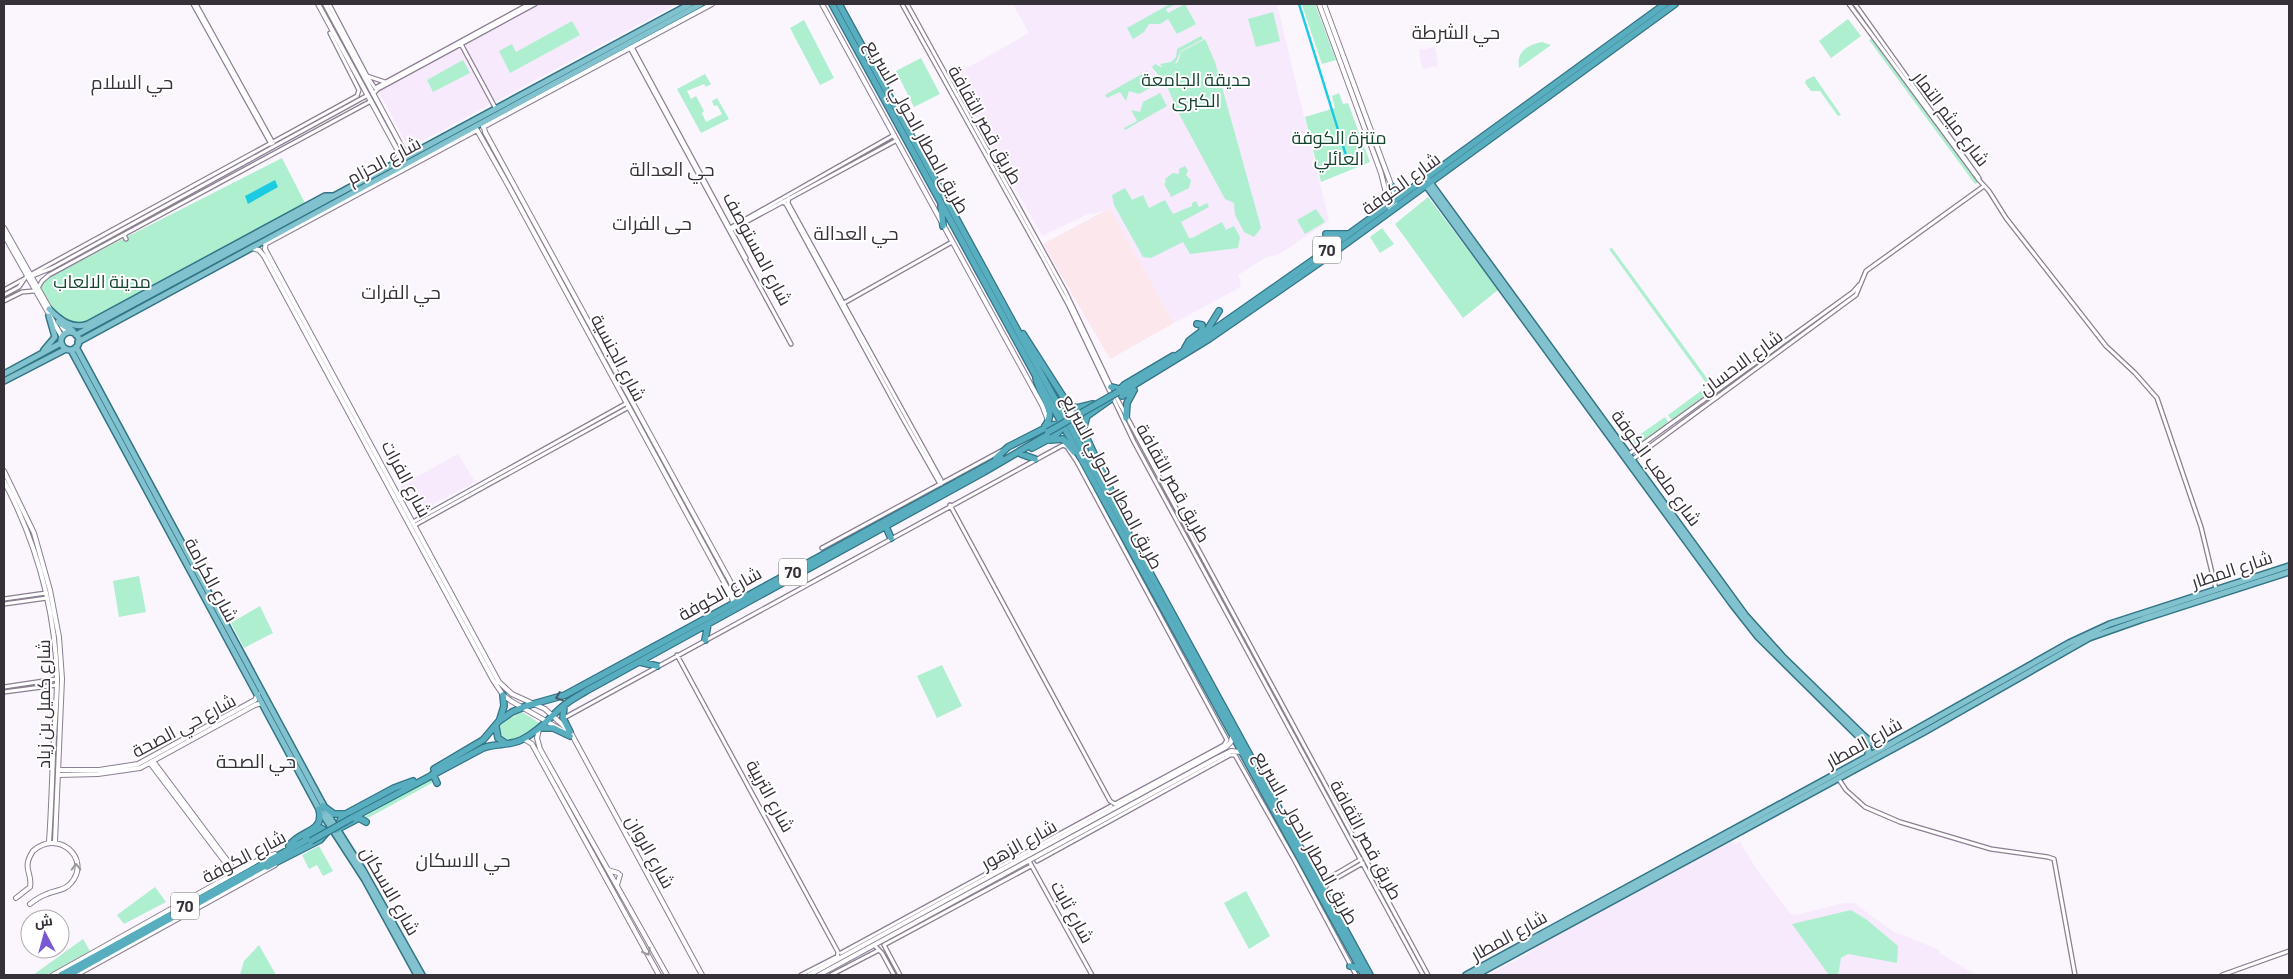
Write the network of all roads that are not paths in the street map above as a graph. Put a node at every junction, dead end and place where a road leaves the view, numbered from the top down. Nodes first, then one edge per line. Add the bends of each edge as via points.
1 (195, 4) edge
2 (318, 4) edge
3 (325, 4) edge
4 (329, 4) edge
5 (528, 4) edge
6 (535, 4) edge
7 (690, 4) edge
8 (701, 4) edge
9 (712, 4) edge
10 (822, 4) edge
11 (830, 4) edge
12 (839, 4) edge
13 (907, 4) edge
14 (1319, 4) edge
15 (1324, 4) edge
16 (1665, 4) edge
17 (1674, 4) edge
18 (1849, 4) edge
19 (1855, 4) edge
20 (903, 5) edge
21 (910, 15) junction
22 (331, 16) junction
23 (682, 17) junction
24 (326, 19) junction
25 (337, 23) junction
26 (657, 25) junction
27 (331, 27) junction
28 (648, 30) junction
29 (330, 34) dead end
30 (460, 43) junction
31 (631, 47) junction
32 (356, 59) junction
33 (591, 69) junction
34 (1345, 69) junction
35 (577, 72) junction
36 (1569, 73) junction
37 (367, 76) junction
38 (1567, 81) junction
39 (386, 82) junction
40 (1554, 84) junction
41 (537, 90) junction
42 (373, 92) junction
43 (1551, 93) junction
44 (527, 95) junction
45 (371, 101) junction
46 (345, 108) junction
47 (496, 109) junction
48 (347, 113) junction
49 (483, 125) junction
50 (902, 125) junction
51 (475, 129) junction
52 (906, 132) junction
53 (894, 135) junction
54 (286, 138) junction
55 (890, 140) junction
56 (897, 140) junction
57 (399, 141) junction
58 (272, 143) junction
59 (394, 144) junction
60 (411, 154) junction
61 (395, 163) junction
62 (694, 164) junction
63 (1389, 179) junction
64 (1979, 180) junction
65 (1384, 181) junction
66 (208, 183) junction
67 (1427, 183) junction
68 (810, 185) junction
69 (1391, 186) junction
70 (1984, 186) junction
71 (1417, 187) junction
72 (198, 188) junction
73 (211, 188) junction
74 (1405, 191) junction
75 (200, 194) junction
76 (332, 196) junction
77 (1396, 198) junction
78 (939, 199) junction
79 (786, 202) junction
80 (1386, 209) junction
81 (317, 215) junction
82 (748, 219) junction
83 (943, 226) junction
84 (4, 228) edge
85 (120, 228) junction
86 (730, 229) junction
87 (279, 230) junction
88 (271, 234) junction
89 (1326, 234) dead end
90 (1348, 234) junction
91 (5, 235) edge
92 (124, 235) junction
93 (126, 239) dead end
94 (266, 242) junction
95 (952, 242) junction
96 (251, 248) junction
97 (546, 250) junction
98 (742, 253) junction
99 (1327, 253) junction
100 (222, 254) junction
101 (266, 254) junction
102 (1318, 263) junction
103 (54, 266) junction
104 (57, 271) junction
105 (28, 276) junction
106 (193, 276) junction
107 (184, 281) junction
108 (20, 284) junction
109 (832, 285) junction
110 (1859, 285) junction
111 (4, 290) edge
112 (36, 290) junction
113 (25, 293) junction
114 (4, 295) edge
115 (137, 300) junction
116 (4, 301) edge
117 (844, 303) junction
118 (49, 308) junction
119 (1821, 308) dead end
120 (1219, 311) dead end
121 (1824, 312) junction
122 (49, 316) junction
123 (58, 322) junction
124 (1079, 322) junction
125 (99, 324) junction
126 (1197, 324) dead end
127 (1016, 328) junction
128 (76, 336) junction
129 (63, 338) junction
130 (1203, 338) junction
131 (80, 342) junction
132 (791, 344) dead end
133 (1780, 344) junction
134 (865, 345) junction
135 (69, 350) junction
136 (1783, 350) junction
137 (56, 354) junction
138 (78, 355) junction
139 (1180, 355) junction
140 (38, 356) junction
141 (4, 374) edge
142 (330, 374) junction
143 (1036, 374) junction
144 (1139, 380) junction
145 (4, 381) edge
146 (335, 383) junction
147 (1576, 385) junction
148 (620, 386) junction
149 (1111, 387) junction
150 (1118, 390) junction
151 (1134, 390) junction
152 (1111, 397) junction
153 (628, 405) junction
154 (1691, 409) junction
155 (1695, 414) junction
156 (1126, 418) junction
157 (1046, 430) junction
158 (1138, 440) junction
159 (1046, 441) junction
160 (1134, 442) junction
161 (1008, 448) junction
162 (1022, 454) junction
163 (1629, 454) junction
164 (1035, 459) junction
165 (1633, 459) junction
166 (990, 466) junction
167 (1086, 466) junction
168 (4, 471) edge
169 (5, 479) edge
170 (942, 486) junction
171 (950, 506) junction
172 (414, 523) junction
173 (886, 527) junction
174 (1128, 532) junction
175 (890, 538) junction
176 (1687, 538) junction
177 (822, 548) dead end
178 (718, 565) junction
179 (2289, 566) edge
180 (42, 567) junction
181 (1146, 571) junction
182 (2289, 572) edge
183 (1152, 582) junction
184 (2216, 590) junction
185 (733, 593) junction
186 (46, 596) junction
187 (36, 597) junction
188 (4, 599) edge
189 (745, 600) junction
190 (4, 604) edge
191 (732, 605) junction
192 (456, 607) junction
193 (461, 615) junction
194 (2147, 615) junction
195 (708, 624) junction
196 (225, 628) junction
197 (705, 640) junction
198 (55, 651) junction
199 (60, 651) junction
200 (677, 655) junction
201 (56, 662) junction
202 (61, 662) junction
203 (640, 662) junction
204 (657, 666) junction
205 (57, 680) junction
206 (56, 685) junction
207 (4, 688) edge
208 (4, 692) edge
209 (258, 694) junction
210 (503, 694) junction
211 (522, 699) junction
212 (262, 703) junction
213 (534, 703) junction
214 (1279, 703) junction
215 (565, 704) junction
216 (520, 706) junction
217 (554, 716) junction
218 (563, 718) junction
219 (548, 721) junction
220 (1936, 722) junction
221 (497, 725) junction
222 (540, 728) junction
223 (201, 731) junction
224 (1231, 731) junction
225 (1859, 733) junction
226 (570, 734) junction
227 (524, 739) junction
228 (506, 744) junction
229 (1301, 744) junction
230 (1885, 747) junction
231 (1243, 754) junction
232 (1208, 755) junction
233 (1867, 757) junction
234 (151, 762) junction
235 (299, 765) junction
236 (1198, 766) junction
237 (1187, 771) junction
238 (58, 772) junction
239 (99, 772) junction
240 (433, 774) junction
241 (1838, 778) junction
242 (414, 782) junction
243 (437, 783) dead end
244 (1151, 786) junction
245 (54, 790) junction
246 (1806, 792) junction
247 (1266, 797) junction
248 (54, 798) junction
249 (1121, 804) junction
250 (1113, 805) junction
251 (1263, 806) junction
252 (321, 807) junction
253 (570, 808) junction
254 (1109, 811) junction
255 (352, 816) junction
256 (330, 822) joint
257 (366, 822) dead end
258 (343, 826) junction
259 (1080, 827) junction
260 (334, 831) junction
261 (1083, 832) junction
262 (1069, 833) junction
263 (1072, 838) junction
264 (49, 842) junction
265 (55, 842) junction
266 (289, 846) junction
267 (356, 848) dead end
268 (350, 851) junction
269 (1031, 852) junction
270 (275, 854) junction
271 (1036, 861) dead end
272 (1362, 861) junction
273 (280, 862) junction
274 (1030, 863) junction
275 (262, 866) junction
276 (1307, 866) junction
277 (607, 870) junction
278 (361, 871) junction
279 (235, 873) junction
280 (988, 875) junction
281 (1315, 878) junction
282 (366, 879) junction
283 (1326, 882) junction
284 (988, 886) junction
285 (618, 888) junction
286 (1324, 890) junction
287 (218, 893) junction
288 (16, 898) dead end
289 (624, 899) junction
290 (214, 900) junction
291 (619, 902) junction
292 (945, 903) junction
293 (30, 904) dead end
294 (162, 914) junction
295 (171, 914) junction
296 (167, 921) junction
297 (903, 924) junction
298 (162, 928) junction
299 (398, 932) junction
300 (908, 933) junction
301 (404, 935) dead end
302 (882, 941) junction
303 (874, 945) junction
304 (884, 945) junction
305 (880, 950) junction
306 (2289, 951) edge
307 (400, 953) dead end
308 (848, 954) junction
309 (839, 955) junction
310 (407, 956) junction
311 (1500, 960) junction
312 (1350, 966) junction
313 (1360, 969) junction
314 (64, 973) edge
315 (53, 975) edge
316 (76, 975) edge
317 (417, 975) edge
318 (422, 975) edge
319 (659, 975) edge
320 (667, 975) edge
321 (702, 975) edge
322 (801, 975) edge
323 (809, 975) edge
324 (819, 975) edge
325 (831, 975) edge
326 (894, 975) edge
327 (900, 975) edge
328 (1092, 975) edge
329 (1356, 975) edge
330 (1364, 975) edge
331 (1370, 975) edge
332 (1423, 975) edge
333 (1428, 975) edge
334 (1466, 975) edge
335 (1476, 975) edge
336 (2075, 975) edge
337 (2222, 975) edge

1 - 58 street
2 - 24 main road
3 - 22 main road
4 - 25 street
5 - 30 street
6 - 30 street
7 - 26 main road, شارع الحزام
8 - 23 main road, شارع الحزام
9 - 23 main road
10 - 53 main road
11 - 50 highway, طريق المطار الحولي السريع
12 - 50 highway, طريق المطار الحولي السريع
13 - 20 street via 906,7
13 - 21 street, طريق قصر الثقافة
14 - 34 main road
15 - 34 main road
16 - 36 highway, شارع الكوفة / 70
17 - 38 highway, شارع الكوفة / 70
18 - 64 street, شارع ميثم التمار
19 - 64 street, شارع ميثم التمار
20 - 21 street, طريق قصر الثقافة
21 - 124 street, طريق قصر الثقافة
22 - 24 main road
22 - 25 main road
23 - 26 main road, شارع الحزام
23 - 31 main road
24 - 27 main road
25 - 27 main road
25 - 32 main road
26 - 28 main road, شارع الحزام
27 - 42 main road
28 - 35 main road, شارع الحزام
28 - 41 main road, شارع الحزام via 617,40
29 - 54 street via 360,90 359,94
30 - 39 street
30 - 42 street
30 - 47 street
31 - 33 main road
31 - 62 street, شارع المستوصف
32 - 37 street
32 - 42 main road
33 - 35 main road
33 - 49 main road
34 - 63 main road
34 - 65 main road
35 - 41 main road, شارع الحزام
36 - 38 highway via 1563,80
36 - 40 highway, شارع الكوفة / 70
37 - 39 street
37 - 42 street
38 - 43 highway, شارع الكوفة / 70
39 - 42 street
40 - 43 highway via 1558,85
40 - 71 highway, شارع الكوفة / 70
41 - 44 main road, شارع الحزام
42 - 45 main road
42 - 46 street
42 - 57 main road
43 - 67 highway, شارع الكوفة / 70
44 - 47 main road, شارع الحزام
44 - 49 main road, شارع الحزام
45 - 48 street
45 - 59 main road
46 - 48 street
46 - 54 street
47 - 60 main road, شارع الحزام
48 - 73 street
49 - 51 main road, شارع الحزام
49 - 97 main road, شارع الجنسية
50 - 52 highway, طريق المطار الحولي السريع
51 - 81 main road, شارع الحزام
51 - 97 main road, شارع الجنسية
52 - 78 highway, طريق المطار الحولي السريع
52 - 127 highway, طريق المطار الحولي السريع
53 - 55 street
53 - 56 main road
54 - 58 street
54 - 66 street
55 - 56 street
55 - 68 street
56 - 83 main road
57 - 59 main road
57 - 60 main road via 404,151
58 - 85 street
59 - 61 main road via 398,155
60 - 61 main road, شارع الحزام
61 - 76 main road, شارع الحزام
62 - 86 street, شارع المستوصف
62 - 98 street, شارع المستوصف
63 - 65 main road
63 - 69 main road
64 - 70 street
65 - 80 main road
66 - 72 street
66 - 73 street
67 - 71 highway, شارع الكوفة / 70
67 - 147 main road, شارع ملعب الكوفة
68 - 79 street
68 - 82 street
69 - 74 highway
69 - 77 main road
70 - 110 street, شارع الاحسان via 1866,271
70 - 184 street via 2106,346 2157,398 2201,527
71 - 74 highway, شارع الكوفة / 70
71 - 80 highway, شارع الكوفة / 70
72 - 75 street
72 - 85 street
73 - 75 street
74 - 77 highway, شارع الكوفة / 70
75 - 92 street
76 - 87 main road, شارع الحزام
76 - 100 main road via 325,196
77 - 80 highway, شارع الكوفة / 70
78 - 83 highway
78 - 143 highway, طريق المطار الحولي السريع
79 - 82 street
79 - 109 street
80 - 90 highway, شارع الكوفة / 70
80 - 99 highway, شارع الكوفة / 70 via 1385,217 1336,255
81 - 87 main road, شارع الحزام
81 - 94 main road
82 - 86 street
83 - 95 main road
84 - 91 main road
85 - 103 street
85 - 105 street
86 - 98 street, شارع المستوصف
87 - 88 main road, شارع الحزام
88 - 94 main road, شارع الحزام
88 - 100 main road, شارع الحزام
89 - 90 highway
90 - 99 highway, شارع الكوفة / 70
91 - 105 main road
92 - 93 street
92 - 104 street
94 - 96 main road, شارع الحزام
94 - 101 main road
95 - 117 street
95 - 157 main road via 1042,405 1046,414
96 - 101 main road
96 - 106 main road, شارع الحزام via 222,266
97 - 148 main road, شارع الجنسية
98 - 132 street, شارع المستوصف
99 - 102 highway, شارع الكوفة / 70
100 - 106 main road, شارع الحزام
100 - 115 main road
101 - 142 main road, شارع الفرات
101 - 142 main road, شارع الفرات via 271,274 313,351
102 - 130 highway, شارع الكوفة / 70
102 - 139 highway, شارع الكوفة / 70
103 - 104 street
103 - 105 street
104 - 112 street via 42,281
105 - 108 street
105 - 112 main road
106 - 107 main road, شارع الحزام
107 - 115 main road, شارع الحزام
107 - 131 main road, شارع الحزام via 150,305
108 - 111 street
108 - 113 street
108 - 114 street
109 - 117 street
109 - 134 street
110 - 121 street, شارع الاحسان
110 - 136 street, شارع الاحسان via 1856,295
112 - 113 street
112 - 118 main road
112 - 122 main road
113 - 116 street
115 - 118 main road via 78,327 57,317
115 - 125 main road, شارع الحزام
117 - 134 street
118 - 123 main road
119 - 121 street
120 - 130 highway
121 - 133 street, شارع الاحسان
122 - 129 main road
122 - 140 main road via 55,337
123 - 125 main road via 75,332
123 - 129 main road
124 - 149 street, طريق قصر الثقافة
124 - 160 street, طريق قصر الثقافة
125 - 128 main road, شارع الحزام
126 - 139 highway via 1202,325 1202,331 1189,341
127 - 152 highway, bridge via 1026,338 1068,406 1084,407
127 - 174 highway, طريق المطار الحولي السريع
128 - 129 main road
128 - 131 main road, شارع الكرامة
129 - 135 main road, شارع الكرامة
129 - 140 main road
130 - 139 highway, شارع الكوفة / 70
131 - 135 main road, شارع الحزام
131 - 138 main road, شارع الكرامة
131 - 138 main road
133 - 136 street
133 - 154 street, شارع الاحسان
134 - 170 street
135 - 137 main road
135 - 138 main road, شارع الكرامة
136 - 155 street, شارع الاحسان
137 - 138 main road
137 - 145 main road
138 - 196 main road, شارع الكرامة
139 - 144 highway, شارع الكوفة / 70
139 - 150 highway
139 - 151 highway via 1178,362
140 - 141 main road
142 - 146 main road, شارع الفرات
143 - 157 highway via 1038,387 1051,412
143 - 167 highway, طريق المطار الحولي السريع
144 - 150 highway, 70
144 - 152 highway, 70, bridge
146 - 172 main road, شارع الفرات
146 - 192 main road, شارع الفرات via 342,406
147 - 163 main road, شارع ملعب الكوفة
147 - 176 main road, شارع ملعب الكوفة
148 - 153 main road, شارع الجنسية
148 - 178 main road, شارع الجنسية
149 - 150 highway
149 - 156 street, طريق قصر الثقافة
150 - 151 highway via 1122,396
150 - 152 highway, 70, bridge
151 - 156 highway via 1127,403
152 - 157 highway, 70, bridge
152 - 157 highway, 70, bridge
152 - 174 highway via 1087,416 1083,428 1123,514
153 - 172 street
153 - 178 main road, شارع الجنسية
154 - 155 street
154 - 163 street, شارع الاحسان
155 - 165 street, شارع الاحسان
156 - 158 street, طريق قصر الثقافة
157 - 159 highway via 1058,423 1060,427 1059,432
157 - 161 highway
157 - 166 highway, شارع الكوفة / 70
158 - 160 street
158 - 214 street, طريق قصر الثقافة
159 - 162 highway
159 - 167 highway via 1066,441
160 - 214 street, طريق قصر الثقافة
161 - 166 highway
161 - 170 street
162 - 164 highway
162 - 166 highway
163 - 165 main road, شارع ملعب الكوفة
164 - 171 street
164 - 232 street via 1062,444 1077,462 1226,736 1226,743
165 - 176 main road, شارع ملعب الكوفة
166 - 170 highway, شارع الكوفة / 70
166 - 173 highway, شارع الكوفة / 70
167 - 181 highway, طريق المطار الحولي السريع
168 - 169 main road, شارع كميل بن زياد
169 - 180 main road, شارع كميل بن زياد via 34,533
170 - 177 street
170 - 189 highway, شارع الكوفة / 70
171 - 175 street
171 - 250 street
172 - 192 main road, شارع الفرات
173 - 175 highway
173 - 189 highway, شارع الكوفة / 70
174 - 181 highway, طريق المطار الحولي السريع
175 - 197 street
176 - 225 main road, شارع ملعب الكوفة via 1746,616
178 - 185 main road, شارع الجنسية
179 - 184 main road, شارع المطار
180 - 186 main road, شارع كميل بن زياد
180 - 199 main road, شارع كميل بن زياد via 54,608
181 - 183 highway, طريق المطار الحولي السريع
182 - 194 main road, شارع المطار
183 - 224 highway, طريق المطار الحولي السريع
183 - 276 highway, طريق المطار الحولي السريع
184 - 194 main road, شارع المطار
185 - 189 main road, شارع الجنسية
185 - 191 main road, شارع الجنسية
186 - 187 street
186 - 198 main road, شارع كميل بن زياد
187 - 188 street
187 - 190 street
189 - 191 highway, شارع الكوفة / 70
189 - 195 highway, شارع الكوفة / 70
191 -> 213 highway, شارع الكوفة / 70 via 565,695
192 - 193 main road, شارع الفرات
193 - 210 main road, شارع الفرات
193 - 211 main road, شارع الفرات via 499,682
194 - 220 main road, شارع المطار via 2099,629
195 - 197 highway
195 - 203 highway, شارع الكوفة / 70
196 - 209 main road, شارع الكرامة
196 - 235 main road, شارع الكرامة
197 - 200 street
198 - 199 main road
198 - 201 main road, شارع كميل بن زياد
199 - 202 main road, شارع كميل بن زياد
200 - 204 street
200 - 309 street, شارع التربية
201 - 202 main road
201 - 205 main road, شارع كميل بن زياد
202 - 238 main road, شارع كميل بن زياد
203 - 204 highway
203 - 215 highway, شارع الكوفة / 70
204 - 218 street
205 - 206 main road, شارع كميل بن زياد
205 - 207 street
206 - 208 street
206 - 245 main road, شارع كميل بن زياد
209 - 212 main road, شارع الكرامة
209 - 223 main road, شارع حي الصحة via 255,700
210 - 216 main road, شارع الفرات
210 - 221 highway via 504,712
211 - 213 main road, شارع الفرات
211 - 216 main road
212 - 223 main road, شارع حي الصحة
212 - 235 main road, شارع الكرامة
213 - 216 highway, 70
213 - 217 main road, شارع الفرات
214 - 229 street, طريق قصر الثقافة
214 - 229 street, طريق قصر الثقافة
215 - 217 highway, شارع الكوفة / 70
215 - 218 highway
216 - 219 main road, شارع الفرات
216 - 221 highway, 70
217 - 219 highway, شارع الكوفة / 70
217 - 226 main road, شارع الروان
218 - 226 highway
219 - 222 highway, 70
219 - 226 main road, شارع الروان
220 - 230 main road, شارع المطار
220 - 241 main road, شارع المطار
221 - 228 highway via 498,738
221 - 242 highway, 70 via 480,743
222 - 226 highway via 553,728
222 - 227 highway, 70
222 - 253 main road via 538,745
223 - 234 main road, شارع حي الصحة
223 - 239 main road, شارع حي الصحة via 138,764
224 - 231 highway, طريق المطار الحولي السريع
224 - 232 main road, شارع الزهور via 1229,744
225 - 230 main road, شارع ملعب الكوفة via 1873,744
225 - 233 main road, شارع ملعب الكوفة via 1867,746
226 - 321 main road, شارع الروان
227 - 228 highway, 70
227 - 253 main road via 532,744
228 - 240 highway, 70 via 484,748
229 - 272 street, طريق قصر الثقافة
229 - 333 street, طريق قصر الثقافة
230 - 233 main road, شارع المطار
231 - 236 main road, شارع الزهور via 1231,751
231 - 247 highway, طريق المطار الحولي السريع
232 - 236 main road, شارع الزهور
232 - 244 street
233 - 246 main road, شارع المطار
234 - 239 main road, شارع حي الصحة via 125,771
234 - 279 main road
235 - 252 main road, شارع الكرامة
236 - 237 main road, شارع الزهور
237 - 244 main road, شارع الزهور
237 - 261 main road, شارع الزهور
238 - 239 main road, شارع حي الصحة
238 - 245 main road, شارع كميل بن زياد
240 - 242 highway, 70
240 - 243 highway
241 - 246 main road, شارع المطار
241 - 336 street via 1842,786 1870,810 1900,822 1991,849 2054,859
242 - 255 highway, 70
244 - 249 main road, شارع الزهور
244 - 250 street
245 - 248 main road, شارع كميل بن زياد
246 - 311 main road, شارع المطار
247 - 251 highway
247 - 276 highway, طريق المطار الحولي السريع
248 - 264 main road, شارع كميل بن زياد
248 - 265 main road, شارع كميل بن زياد
249 - 250 street
249 - 254 main road, شارع الزهور
250 - 254 street
250 - 269 street
251 - 271 street via 1238,758 1232,755
251 - 312 street
252 - 255 highway via 334,814
252 - 256 main road, شارع الكرامة
252 - 266 highway via 318,825 294,839
253 - 277 main road
253 - 291 main road
254 - 259 main road, شارع الزهور
255 - 257 highway
255 - 258 highway
255 - 258 highway via 340,819
255 - 275 highway, شارع الكوفة / 70, bridge
256 - 260 main road, شارع الاسكان
258 - 260 highway
259 - 261 main road
259 - 262 main road, شارع الزهور
260 - 268 main road, شارع الاسكان
260 - 278 main road, شارع الاسكان via 335,841
261 - 263 main road, شارع الزهور
262 - 263 main road
262 - 269 main road, شارع الزهور
263 - 274 main road, شارع الزهور
264 - 265 main road
264 - 288 main road via 29,856 27,868 31,884
293 -> 265 main road via 44,895 66,888 75,878 77,865 72,852
266 - 270 highway
266 - 273 highway via 319,829 326,830 326,836
267 - 268 main road
268 - 278 main road, شارع الاسكان
269 - 280 main road, شارع الزهور
270 - 275 highway
270 - 279 main road
272 - 283 street
272 - 332 street, طريق قصر الثقافة
273 - 275 highway
273 - 290 main road
274 - 284 main road, شارع الزهور
274 - 328 street, شارع ثابت
275 - 287 highway, شارع الكوفة / 70
275 - 295 highway, شارع الكوفة / 70
276 - 281 highway, طريق المطار الحولي السريع
277 - 285 main road
277 - 285 main road via 619,874
278 - 282 main road, شارع الاسكان
279 - 294 main road
280 - 292 main road, شارع الزهور
280 - 297 street
281 - 283 street
281 - 286 highway, طريق المطار الحولي السريع
281 - 313 highway, طريق المطار الحولي السريع
282 - 299 main road, شارع الاسكان
282 - 310 main road, شارع الاسكان via 373,900
283 - 286 street
284 - 292 main road, شارع الزهور
284 - 300 street
285 - 289 main road
286 - 331 highway, طريق المطار الحولي السريع
287 - 290 highway
287 - 296 highway, شارع الكوفة / 70
289 - 291 main road
289 - 320 main road
290 - 298 main road
291 -> 319 main road
292 - 297 main road, شارع الزهور
294 - 295 highway
294 - 314 main road
295 - 314 highway, شارع الكوفة / 70
296 - 298 highway
296 - 314 highway, شارع الكوفة / 70
297 - 300 main road
297 - 302 main road, شارع الزهور
297 - 308 main road, شارع الزهور
297 - 309 street
298 - 316 main road
299 - 301 main road
299 - 318 main road, شارع الاسكان
300 - 304 street
302 - 303 main road, شارع الزهور
302 - 304 street
303 - 305 street
303 - 324 main road, شارع الزهور
304 - 327 street
305 - 325 street
305 - 326 street
306 - 337 street
307 - 310 main road
308 - 309 main road, شارع الزهور
308 - 309 street
309 - 322 street
309 - 323 main road, شارع الزهور
310 - 317 main road, شارع الاسكان
311 - 334 main road, شارع المطار
311 - 335 main road, شارع المطار
312 - 313 highway
312 - 329 street
313 - 330 highway, طريق المطار الحولي السريع
314 - 315 main road

